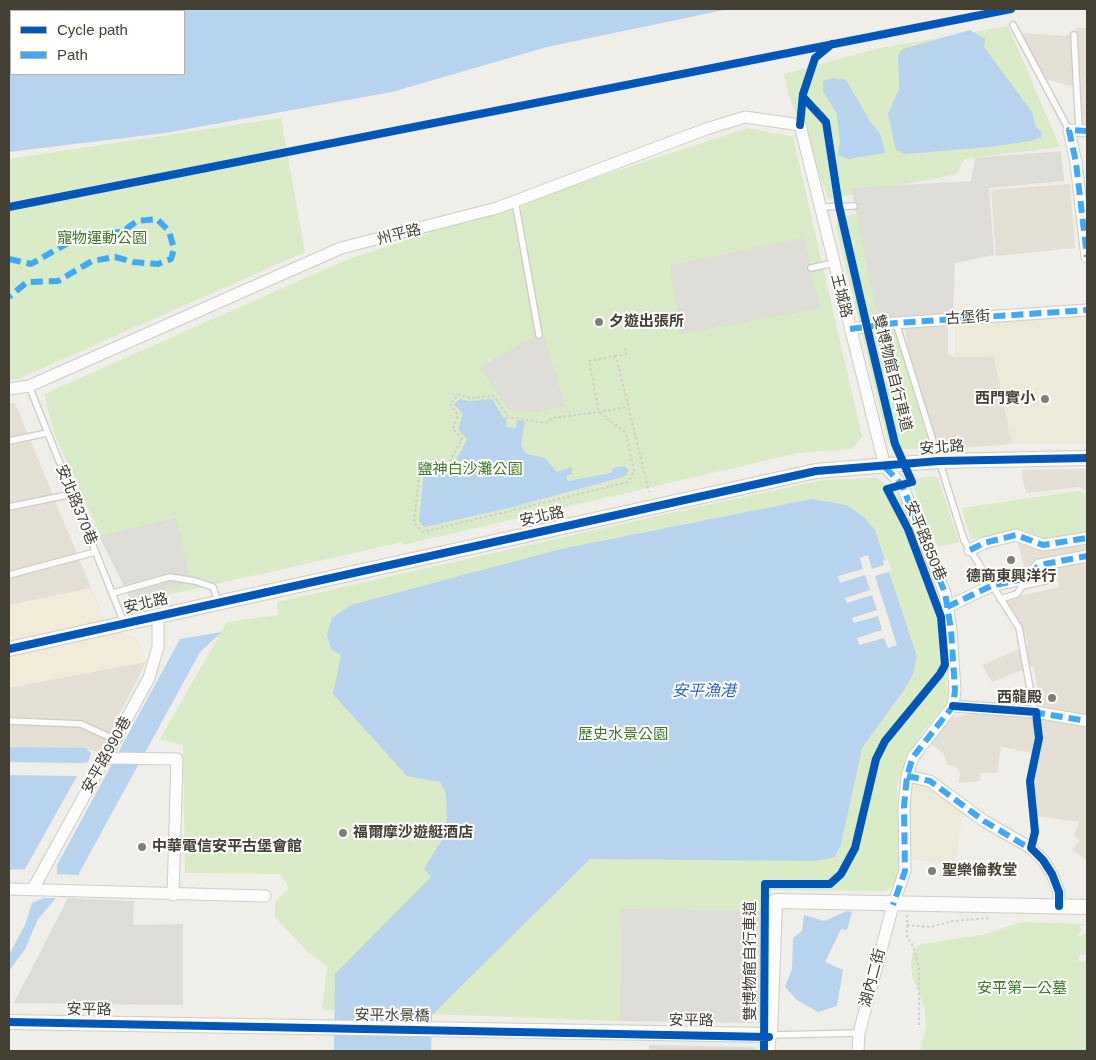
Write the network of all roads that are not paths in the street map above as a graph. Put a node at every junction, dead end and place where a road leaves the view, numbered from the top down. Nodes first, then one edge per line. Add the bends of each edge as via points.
1 (1013, 25) dead end
2 (1074, 35) dead end
3 (800, 125) joint
4 (1079, 130) edge
5 (515, 202) junction
6 (854, 206) dead end
7 (820, 207) junction
8 (1087, 257) edge
9 (834, 263) junction
10 (810, 268) dead end
11 (1087, 310) edge
12 (896, 323) junction
13 (850, 330) junction
14 (539, 335) dead end
15 (29, 386) junction
16 (9, 390) edge
17 (47, 433) junction
18 (9, 441) edge
19 (1087, 458) edge
20 (939, 461) junction
21 (885, 467) junction
22 (72, 494) junction
23 (9, 507) edge
24 (1087, 538) edge
25 (970, 550) junction
26 (95, 552) junction
27 (1087, 556) edge
28 (9, 575) edge
29 (1046, 581) dead end
30 (991, 586) junction
31 (113, 593) junction
32 (1000, 599) junction
33 (218, 602) junction
34 (947, 607) junction
35 (155, 616) junction
36 (124, 623) junction
37 (9, 650) edge
38 (953, 706) junction
39 (1036, 712) junction
40 (1087, 721) edge
41 (9, 722) edge
42 (116, 740) junction
43 (107, 758) junction
44 (907, 776) junction
45 (1031, 848) junction
46 (9, 889) edge
47 (33, 889) junction
48 (173, 895) junction
49 (265, 896) dead end
50 (893, 905) junction
51 (1059, 906) junction
52 (1087, 907) edge
53 (9, 1022) edge
54 (170, 1025) joint
55 (858, 1033) junction
56 (613, 1034) joint
57 (770, 1036) junction
58 (769, 1051) edge
59 (858, 1051) edge

1 - 4 lane
2 - 4 lane
3 - 5 street, 州平路 via 745,116
3 - 7 street, 王城路
4 - 8 street via 1076,163
5 - 14 lane
5 - 15 street, 州平路 via 341,248
6 - 7 lane
7 - 9 street, 王城路
9 - 10 lane
9 - 13 street, 王城路
11 - 12 street, 古堡街
12 - 13 street, 古堡街
12 - 20 lane
13 - 21 street, 王城路
15 - 16 street, 州平路
15 - 17 lane, 安北路370巷
17 - 18 lane
17 - 22 lane, 安北路370巷
19 - 20 street, 安北路
20 - 21 street, 安北路
20 - 25 lane
21 - 33 street, 安北路 via 816,471
21 - 34 street, 安平路850巷 via 902,485 945,593
22 - 23 lane
22 - 26 lane, 安北路370巷
24 - 25 street via 1043,545 1016,535
25 - 30 lane
26 - 28 lane
26 - 31 lane, 安北路370巷
27 - 30 street via 1038,565 1027,578
29 - 32 lane via 1022,586 1016,594
30 - 32 lane
30 - 34 street
31 - 33 lane via 170,577 195,580 213,587
31 - 36 lane, 安北路370巷
32 - 39 lane via 1019,628
33 - 35 street, 安北路
34 - 38 street, 安平路850巷 via 955,681
35 - 36 street, 安北路
35 - 42 street, 安平路990巷 via 159,637 156,660
36 - 37 street, 安北路
38 - 39 street
38 - 44 street via 913,757
39 - 40 street
39 - 45 lane via 1039,738 1030,781 1035,832
41 - 42 lane via 81,724
42 - 43 street, 安平路990巷
43 - 47 street, 安平路990巷
43 - 48 street via 177,759
44 - 45 street via 930,781 984,821
44 - 50 street via 905,871
45 - 51 street via 1052,874 1059,892
46 - 47 street
47 - 48 street
48 - 49 street
50 - 51 street
50 - 55 street, 湖內二街
50 - 57 street via 775,901
51 - 52 street
53 - 54 street, 安平路
54 - 56 street, 安平水景橋
55 - 57 lane
55 - 59 street, 湖內二街
56 - 57 street, 安平路
57 - 58 street

